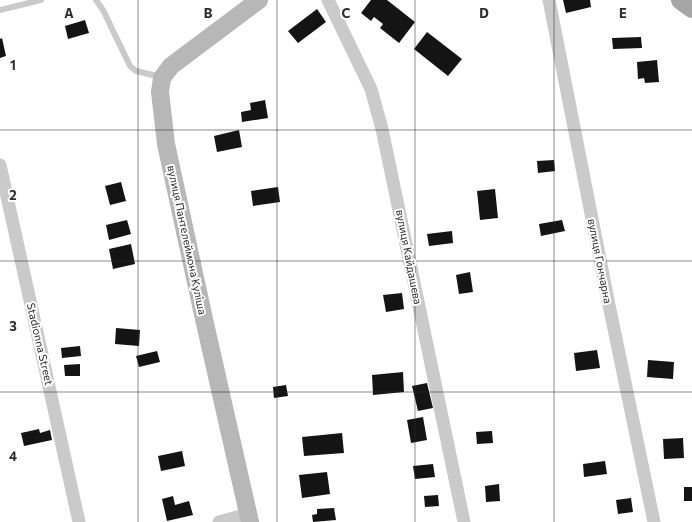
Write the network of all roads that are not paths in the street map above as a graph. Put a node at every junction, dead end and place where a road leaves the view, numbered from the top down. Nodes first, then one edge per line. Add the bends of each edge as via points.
1 (41, 0) edge
2 (96, 0) edge
3 (258, 0) edge
4 (328, 0) edge
5 (549, 0) edge
6 (681, 0) edge
7 (692, 8) edge
8 (0, 10) edge
9 (162, 78) junction
10 (0, 165) edge
11 (249, 518) edge
12 (79, 522) edge
13 (219, 522) edge
14 (464, 522) edge
15 (654, 522) edge

1 - 8 lane
2 - 9 lane via 130,66 136,71
3 - 9 street via 171,66
4 - 14 street, вулиця Кайдашева via 371,89 382,129
5 - 15 street, вулиця Гончарна
6 - 7 main road
9 - 11 street, вулиця Пантелеймона Куліша via 160,92 166,144
10 - 12 street, Stadionna Street
11 - 13 street

